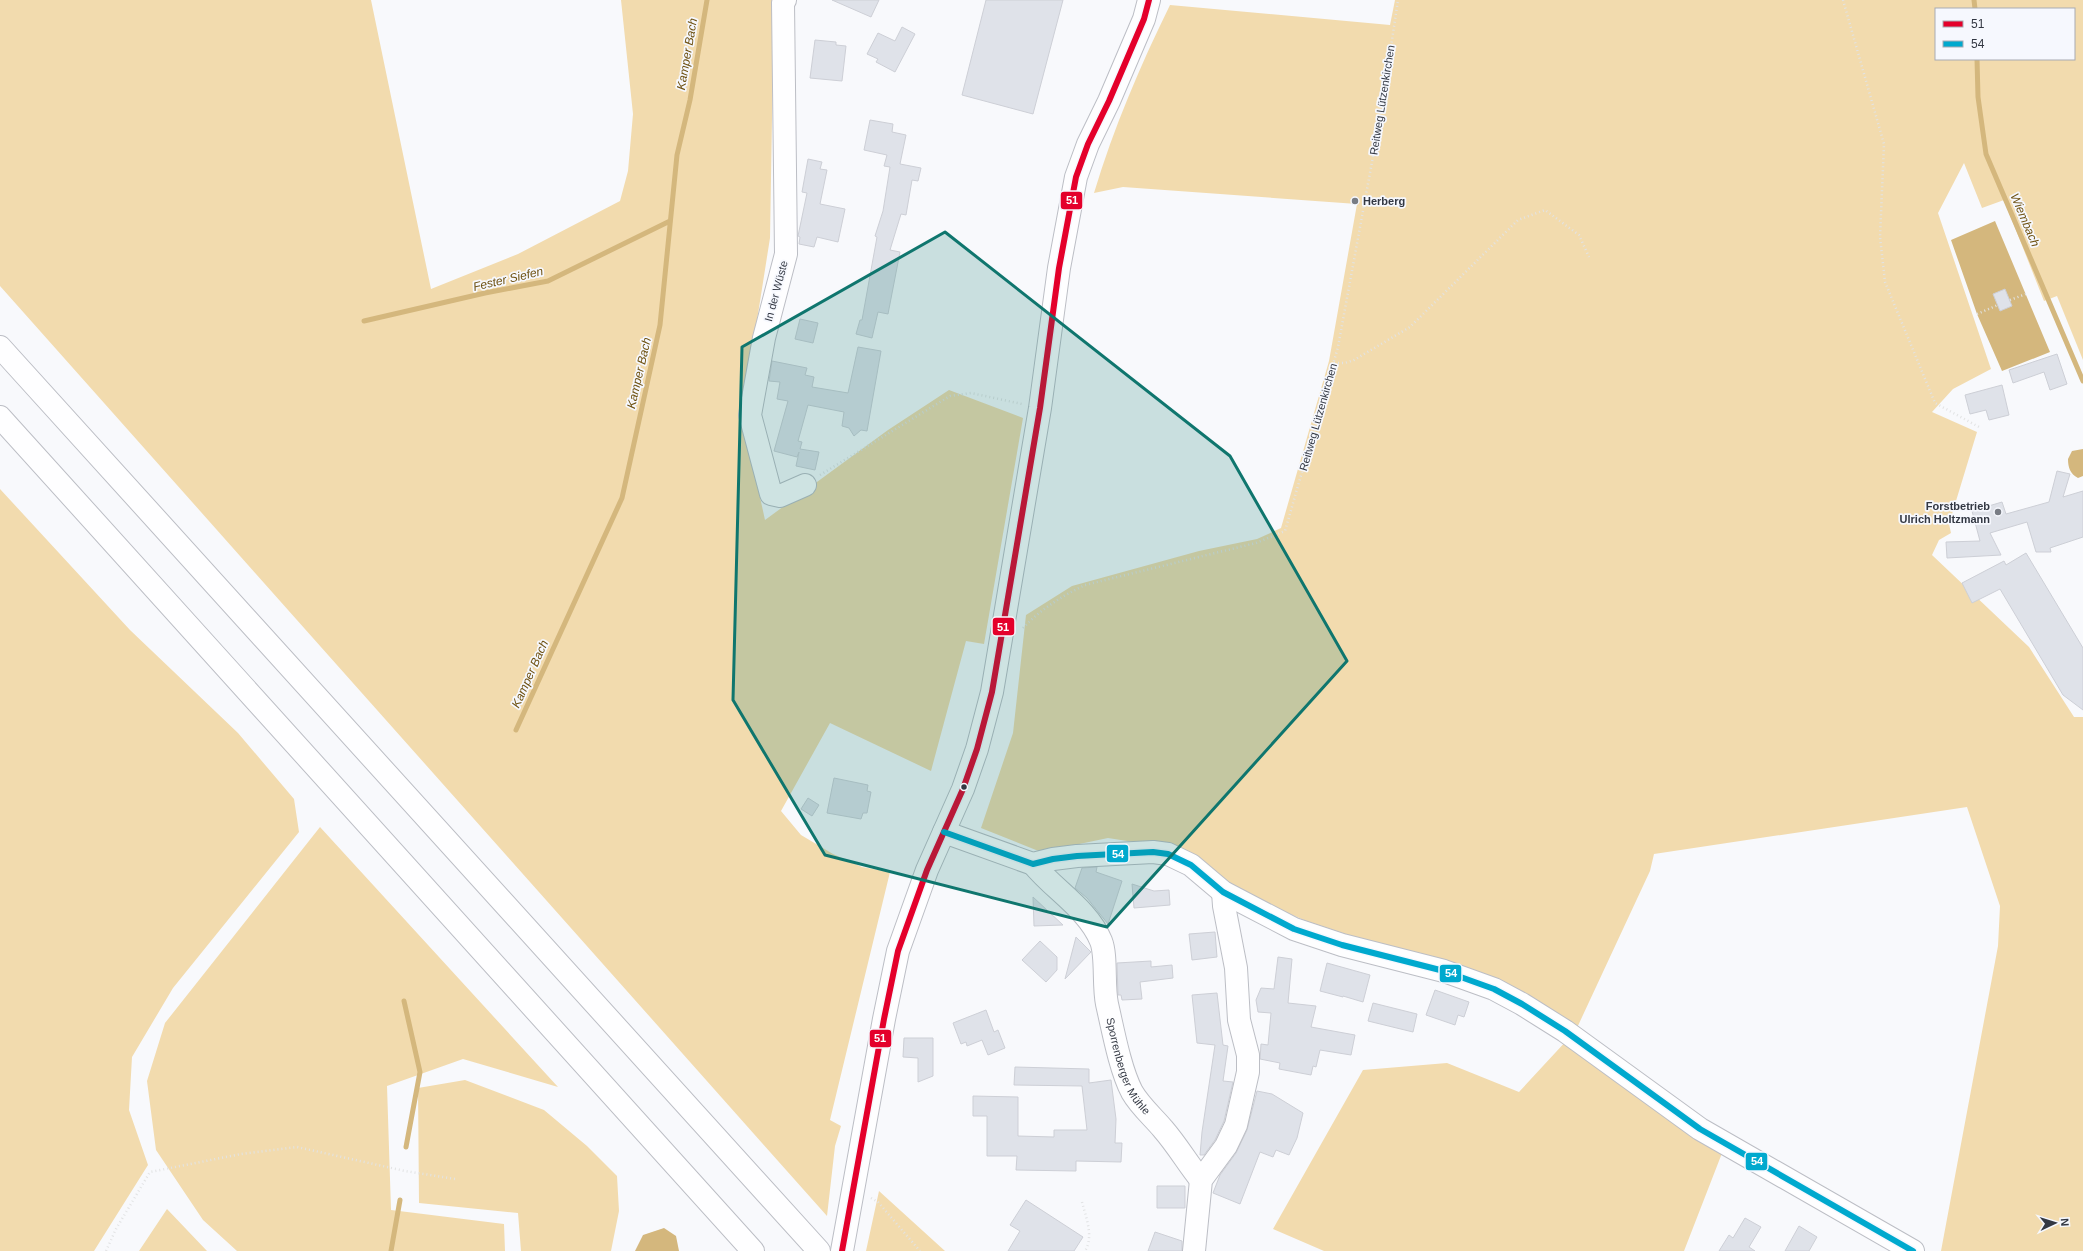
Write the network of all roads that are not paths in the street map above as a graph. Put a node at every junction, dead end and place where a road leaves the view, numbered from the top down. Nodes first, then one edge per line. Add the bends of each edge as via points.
1 (785, 0) edge
2 (1149, 0) edge
3 (0, 347) edge
4 (0, 417) edge
5 (805, 485) road end
6 (944, 832) junction
7 (1033, 864) junction
8 (1223, 892) junction
9 (1201, 1180) junction
10 (753, 1251) edge
11 (819, 1251) edge
12 (842, 1251) edge
13 (1194, 1251) edge
14 (1913, 1251) edge

1 - 5 main road, In der Wüste via 783,3 786,254 764,338 750,415 771,494 780,496
2 - 6 main road via 1144,19 1088,144 1076,177 992,692 978,749
3 - 11 main road
4 - 10 main road
6 - 7 main road
6 - 12 main road via 912,908 898,951
7 - 8 main road via 1077,856 1152,852 1168,854 1191,865
7 - 9 main road, Sporrenberger Mühle via 1084,916 1101,942 1107,1002 1132,1092
8 - 9 main road via 1236,968 1236,1001 1248,1055 1248,1072 1236,1125 1226,1146
8 - 14 main road via 1313,936 1470,979 1522,1004 1565,1031 1700,1129
9 - 13 main road

